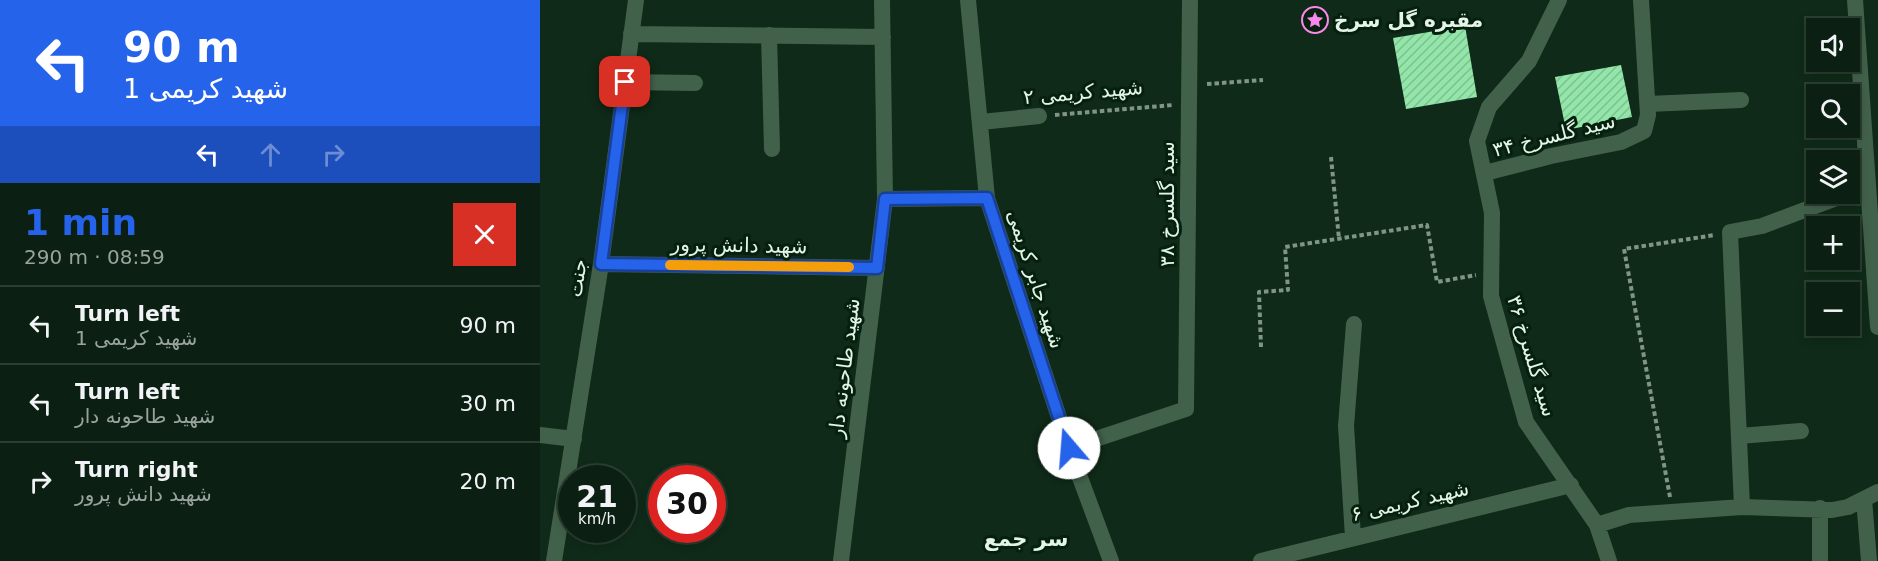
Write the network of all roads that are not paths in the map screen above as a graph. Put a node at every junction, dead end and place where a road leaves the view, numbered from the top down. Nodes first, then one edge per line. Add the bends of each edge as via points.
1 (636, 0) edge
2 (882, 0) edge
3 (968, 0) edge
4 (1190, 0) edge
5 (1559, 0) edge
6 (1641, 0) edge
7 (1855, 0) edge
8 (631, 34) junction
9 (768, 35) junction
10 (883, 37) junction
11 (625, 82) junction
12 (694, 83) dead end
13 (1741, 100) dead end
14 (1648, 104) junction
15 (1039, 116) road end
16 (981, 122) junction
17 (772, 149) dead end
18 (1873, 158) edge
19 (1485, 173) junction
20 (1869, 184) junction
21 (1860, 188) edge
22 (987, 198) junction
23 (885, 199) junction
24 (1819, 204) edge
25 (601, 264) junction
26 (877, 268) junction
27 (1354, 324) dead end
28 (1878, 327) edge
29 (1801, 431) dead end
30 (540, 435) edge
31 (1739, 436) junction
32 (574, 439) junction
33 (1069, 448) junction
34 (1571, 484) junction
35 (1871, 496) edge
36 (1742, 507) junction
37 (1820, 508) junction
38 (1597, 525) junction
39 (1353, 537) junction
40 (555, 561) edge
41 (841, 561) edge
42 (1111, 561) edge
43 (1260, 561) edge
44 (1610, 561) edge
45 (1820, 561) edge
46 (1869, 561) edge

1 - 8 street, جنت
2 - 10 street, شهيد طاحونه دار
3 - 16 street, شهید جابر کریمی
4 - 33 street, سید گلسرخ ۳۸ via 1186,408
5 - 19 street, سید گلسرخ ۳۶ via 1529,62 1490,107 1477,141
6 - 14 street, سید گلسرخ ۳۴
7 - 18 street
8 - 9 street
8 - 11 street, جنت
9 - 10 street
9 - 17 street
10 - 23 street, شهيد طاحونه دار
11 - 12 street
11 - 25 street, جنت
13 - 14 street
14 - 19 street, سید گلسرخ ۳۴ via 1644,131 1621,142
15 - 16 street, شهید کریمی ۲
16 - 22 street, شهید جابر کریمی
18 - 20 street
19 - 34 street, سید گلسرخ ۳۶ via 1492,213 1491,296 1526,422
20 - 21 street
20 - 28 street
22 - 23 street
22 - 33 street, شهید جابر کریمی
23 - 26 street, شهيد طاحونه دار
24 - 31 street via 1762,226 1730,232
25 - 26 street, شهید دانش پرور
25 - 32 street, جنت
26 - 41 street, شهيد طاحونه دار
27 - 39 street via 1346,426
29 - 31 street
30 - 32 street
31 - 36 street
32 - 40 street, جنت
33 - 42 street, شهید جابر کریمی
34 - 38 street, سید گلسرخ ۳۶
34 - 39 street, شهید کریمی ۶
35 - 37 street via 1848,507
35 - 46 street
36 - 37 street
36 - 38 street via 1629,515
37 - 45 street
38 - 44 street, سید گلسرخ ۳۶
39 - 43 street, شهید کریمی ۶

